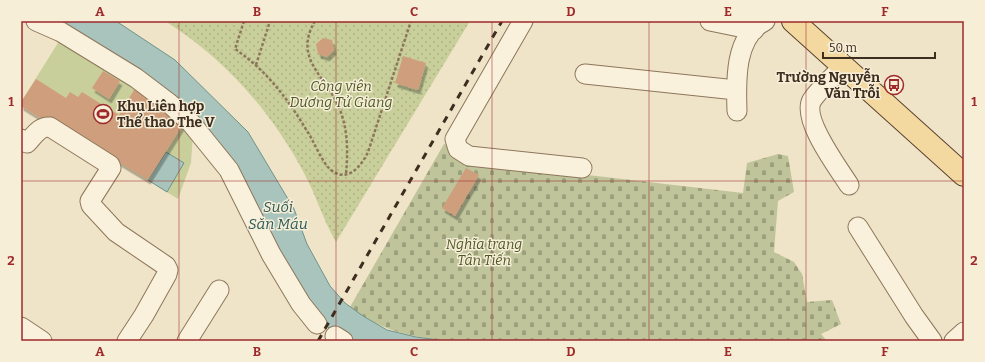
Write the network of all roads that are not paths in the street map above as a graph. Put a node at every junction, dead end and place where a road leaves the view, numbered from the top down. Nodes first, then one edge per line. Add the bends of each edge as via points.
1 (36, 21) edge
2 (523, 21) edge
3 (710, 21) edge
4 (793, 21) edge
5 (759, 25) edge
6 (844, 66) junction
7 (585, 74) dead end
8 (736, 90) junction
9 (737, 111) dead end
10 (21, 139) edge
11 (582, 168) dead end
12 (964, 175) edge
13 (850, 185) dead end
14 (858, 227) dead end
15 (219, 290) dead end
16 (317, 324) dead end
17 (21, 327) edge
18 (964, 332) edge
19 (42, 341) edge
20 (127, 341) edge
21 (187, 341) edge
22 (932, 341) edge
23 (954, 341) edge

1 - 16 street via 61,32 136,78 191,123 229,170 271,254 301,304
2 - 11 street via 455,139 458,150 469,156
3 - 5 street
4 - 6 main road
5 - 8 street via 741,51
6 - 12 main road
6 - 13 street via 812,101 810,108 815,129
7 - 8 street
8 - 9 street
10 - 20 street via 28,143 44,126 50,127 110,165 111,168 90,201 91,205 121,236 166,266 166,274
14 - 22 street
15 - 21 street
17 - 19 street
18 - 23 street

